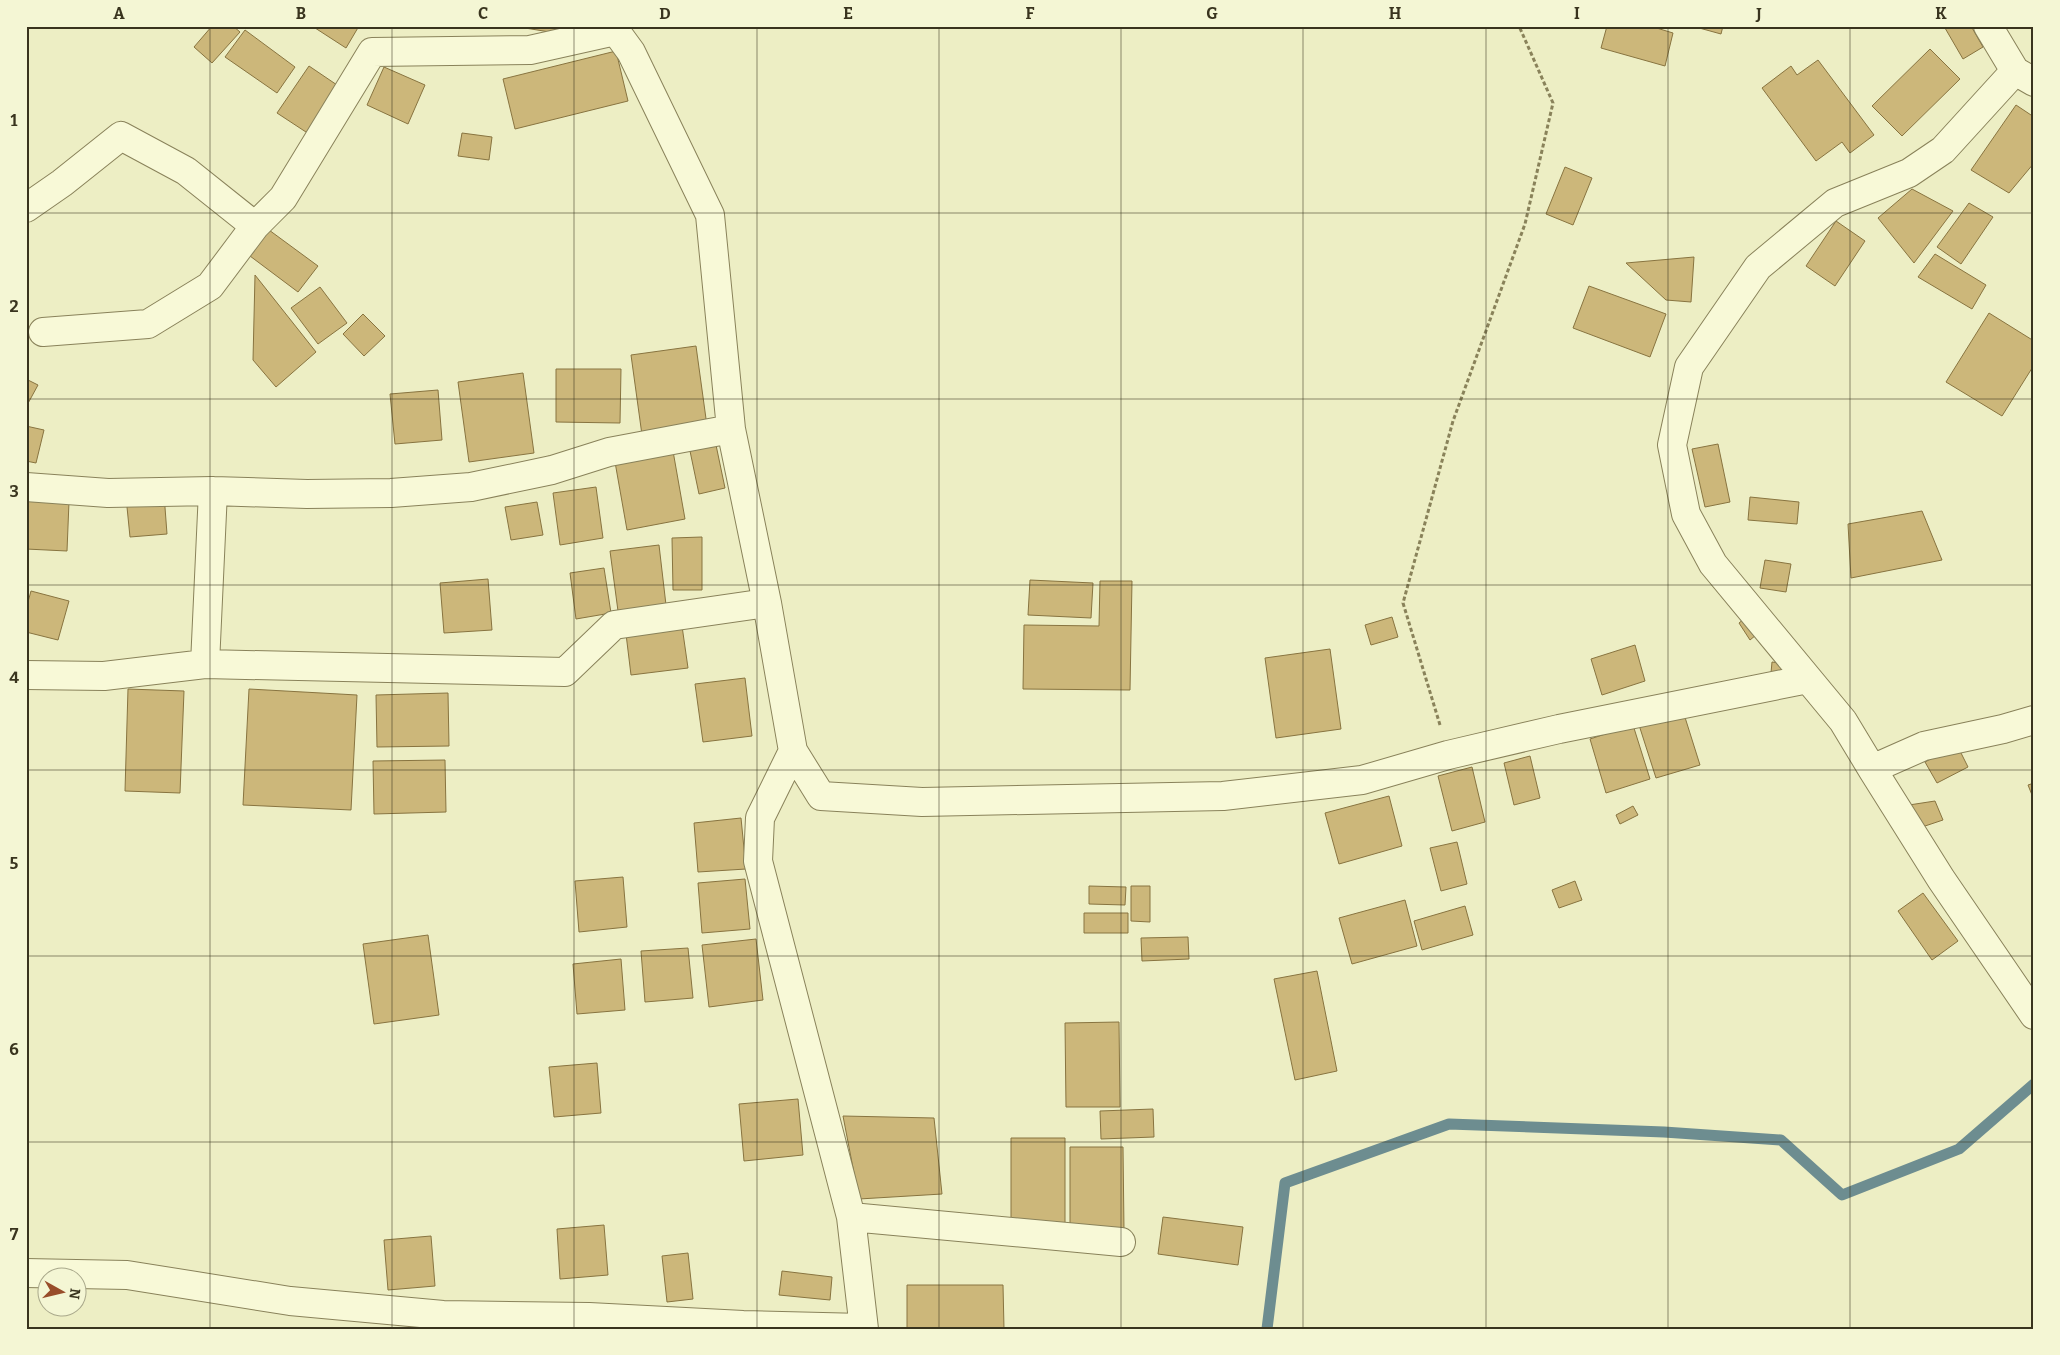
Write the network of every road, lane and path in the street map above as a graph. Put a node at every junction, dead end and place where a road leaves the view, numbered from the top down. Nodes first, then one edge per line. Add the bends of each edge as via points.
1 (1519, 26) edge
2 (1988, 26) edge
3 (614, 28) edge
4 (2024, 76) edge
5 (26, 208) edge
6 (255, 226) junction
7 (43, 332) dead end
8 (731, 429) junction
9 (26, 486) edge
10 (213, 491) junction
11 (767, 603) junction
12 (205, 664) junction
13 (26, 675) edge
14 (1808, 679) junction
15 (2034, 720) edge
16 (794, 751) junction
17 (1448, 755) junction
18 (1872, 769) junction
19 (2034, 1015) edge
20 (852, 1217) junction
21 (1121, 1242) dead end
22 (26, 1273) edge
23 (864, 1329) edge

1 - 17 path via 1553,103 1526,224 1453,421 1403,603
2 - 4 street
3 - 6 street via 530,50 372,52 283,198
3 - 8 street via 631,52 710,215
4 - 14 street via 1943,150 1909,173 1835,203 1758,267 1689,367 1672,445 1686,514 1713,564
5 - 6 street via 121,136 186,172
6 - 7 street via 210,286 148,324
8 - 10 street via 609,452 552,470 471,487 391,493
8 - 11 street
9 - 10 street via 108,493
10 - 12 street
11 - 12 street via 614,625 565,672
11 - 16 street
12 - 13 street via 104,676
14 - 17 street via 1559,729
14 - 18 street via 1843,721
15 - 18 street via 1924,746
16 - 17 street via 821,796 922,802 1223,796 1362,780
16 - 20 street via 760,818 758,861
18 - 19 street via 1941,879
20 - 21 street
20 - 23 street
22 - 23 street via 127,1275 290,1301 442,1315 589,1317

